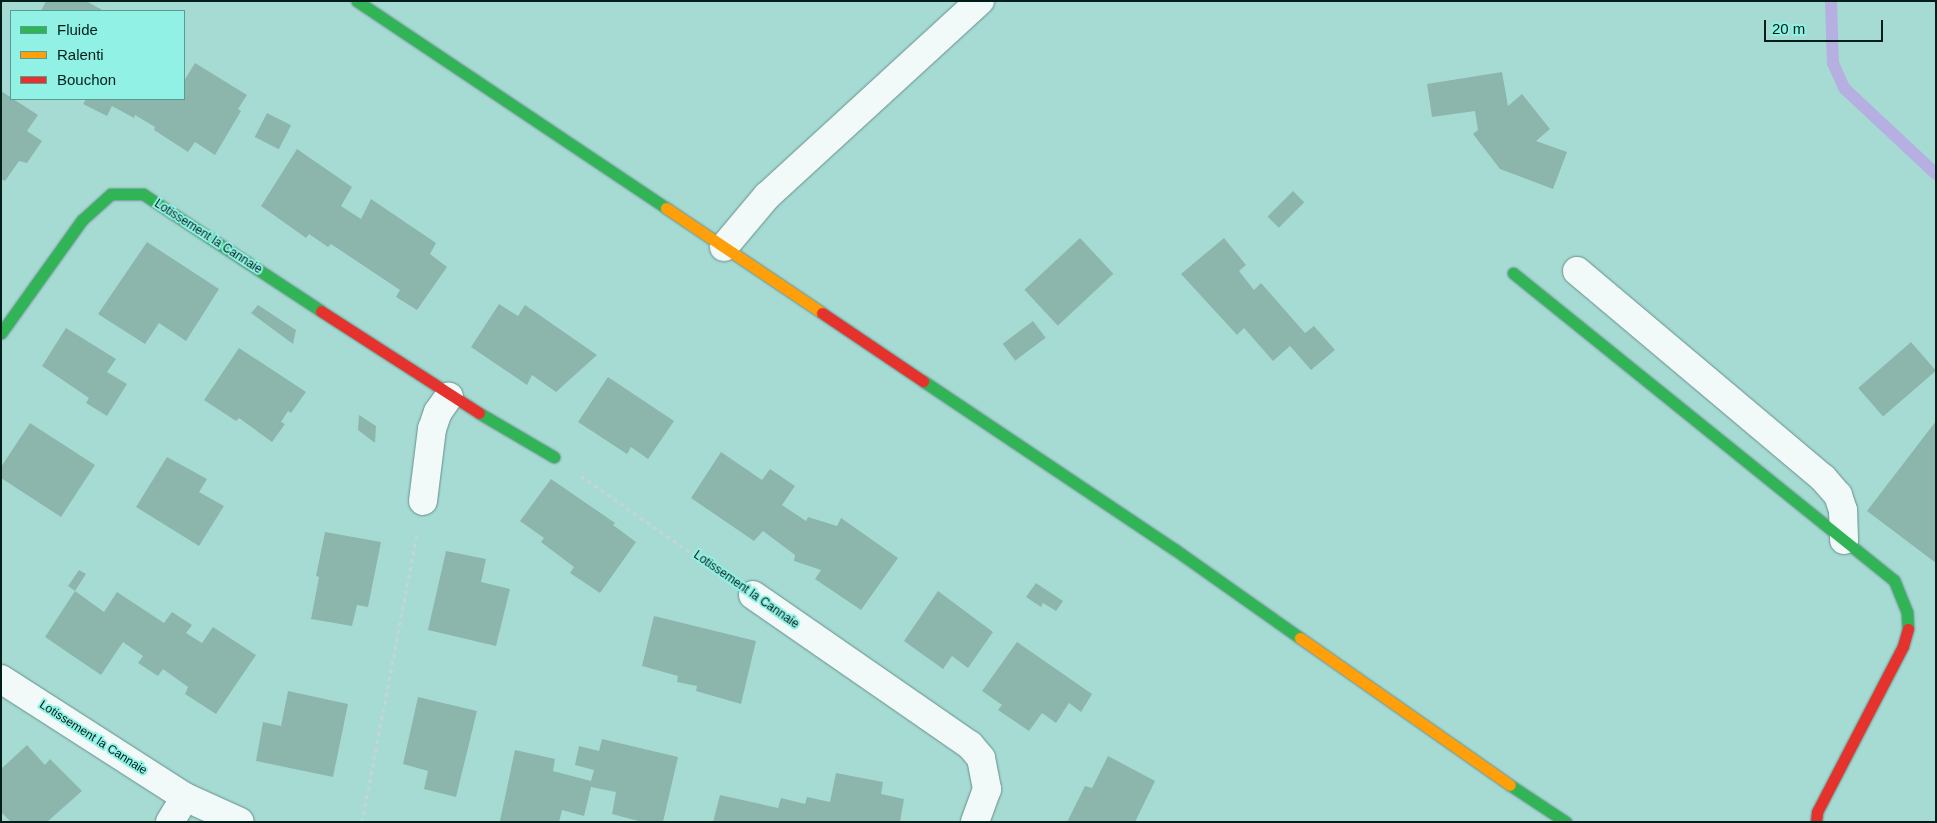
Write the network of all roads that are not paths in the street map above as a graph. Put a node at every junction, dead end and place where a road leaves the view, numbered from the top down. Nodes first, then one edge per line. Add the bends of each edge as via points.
1 (357, 1) edge
2 (980, 1) edge
3 (724, 247) junction
4 (1577, 271) dead end
5 (1513, 273) dead end
6 (1, 333) edge
7 (449, 396) junction
8 (554, 457) road end
9 (423, 501) road end
10 (1844, 540) junction
11 (753, 596) road end
12 (1, 679) edge
13 (185, 797) junction
14 (170, 822) edge
15 (240, 822) edge
16 (975, 822) edge
17 (1566, 822) edge
18 (1816, 822) edge

1 - 3 street
2 - 3 street via 767,196
3 - 17 street via 1174,549 1468,758
4 - 10 street via 1823,478 1838,496 1843,510
5 - 10 street
6 - 7 street, Lotissement la Cannaie via 82,220 111,194 143,194
7 - 8 street, Lotissement la Cannaie
7 - 9 street via 432,429
10 - 18 street via 1894,580 1907,612 1908,630 1903,646 1817,812
11 - 16 street, Lotissement la Cannaie via 970,745 980,758 988,789
12 - 13 street, Lotissement la Cannaie
13 - 14 street
13 - 15 street, Lotissement la Cannaie

